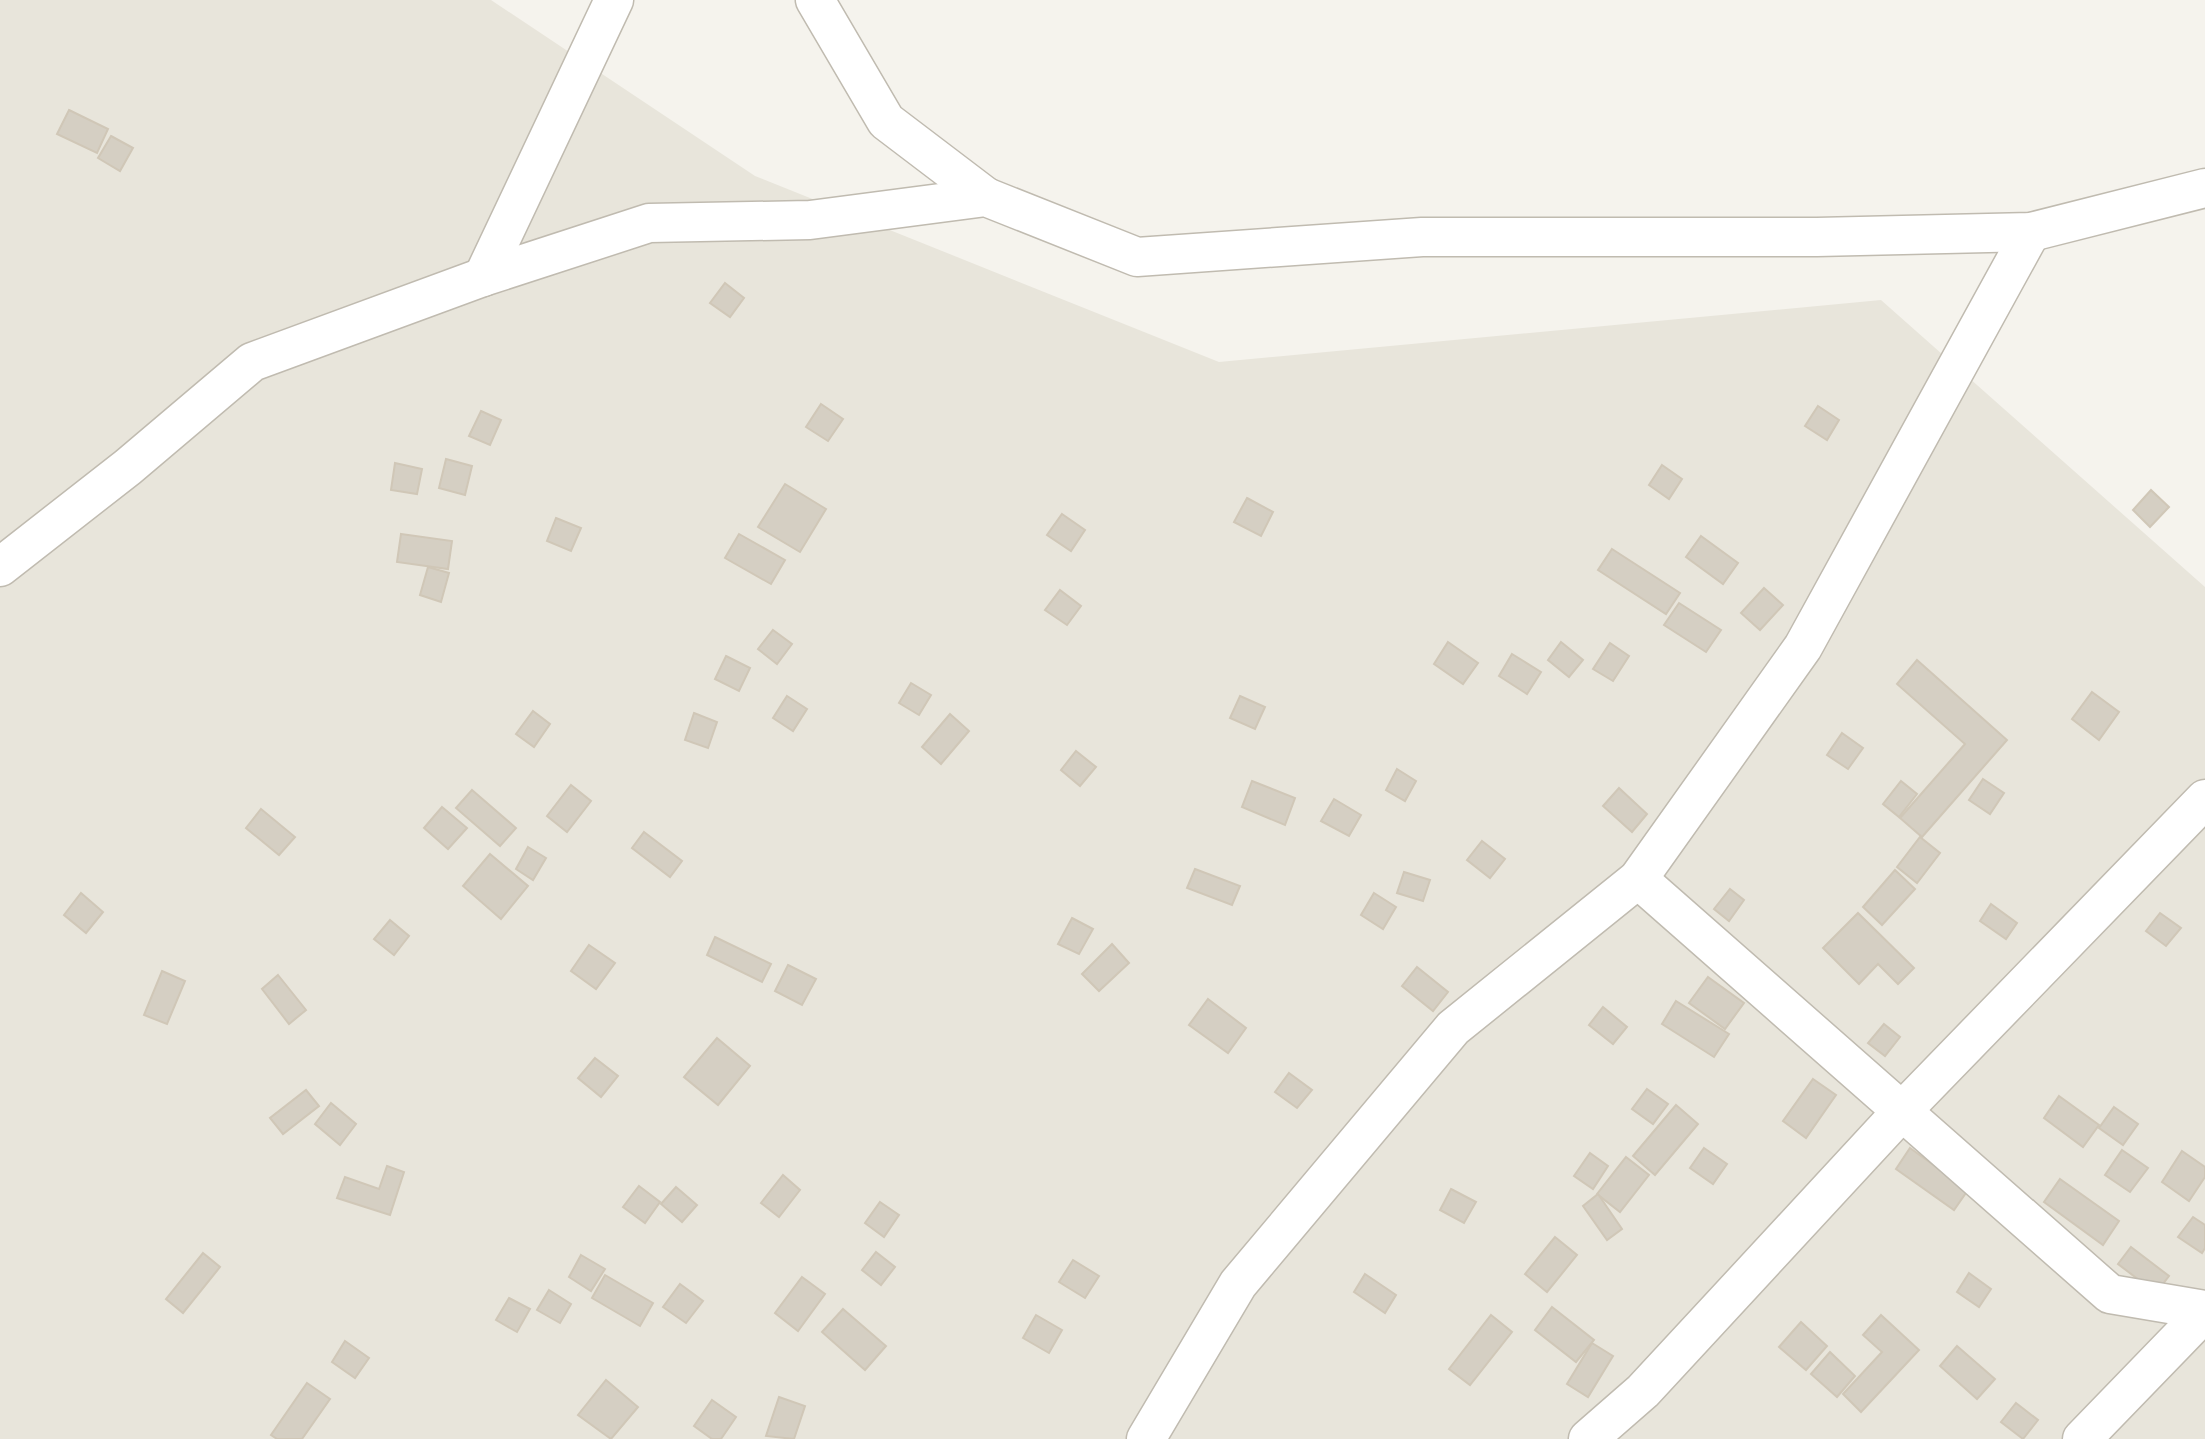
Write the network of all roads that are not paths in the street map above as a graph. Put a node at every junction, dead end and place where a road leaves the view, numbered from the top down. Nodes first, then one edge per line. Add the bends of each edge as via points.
1 (614, 0) edge
2 (815, 0) edge
3 (2205, 188) edge
4 (986, 197) junction
5 (2031, 232) junction
6 (483, 277) junction
7 (0, 567) edge
8 (2205, 799) edge
9 (1638, 879) junction
10 (1904, 1109) junction
11 (2205, 1311) edge
12 (1146, 1439) edge
13 (1588, 1439) edge
14 (2082, 1439) edge

1 - 6 street
2 - 4 street via 886,121
3 - 5 street
4 - 5 street via 1137,257 1422,237
4 - 6 street via 810,220 649,223
5 - 9 street via 1803,647
6 - 7 street via 252,362
8 - 10 street
9 - 10 street
9 - 12 street via 1453,1028 1238,1284
10 - 11 street via 2110,1294
10 - 13 street via 1643,1391
11 - 14 street

